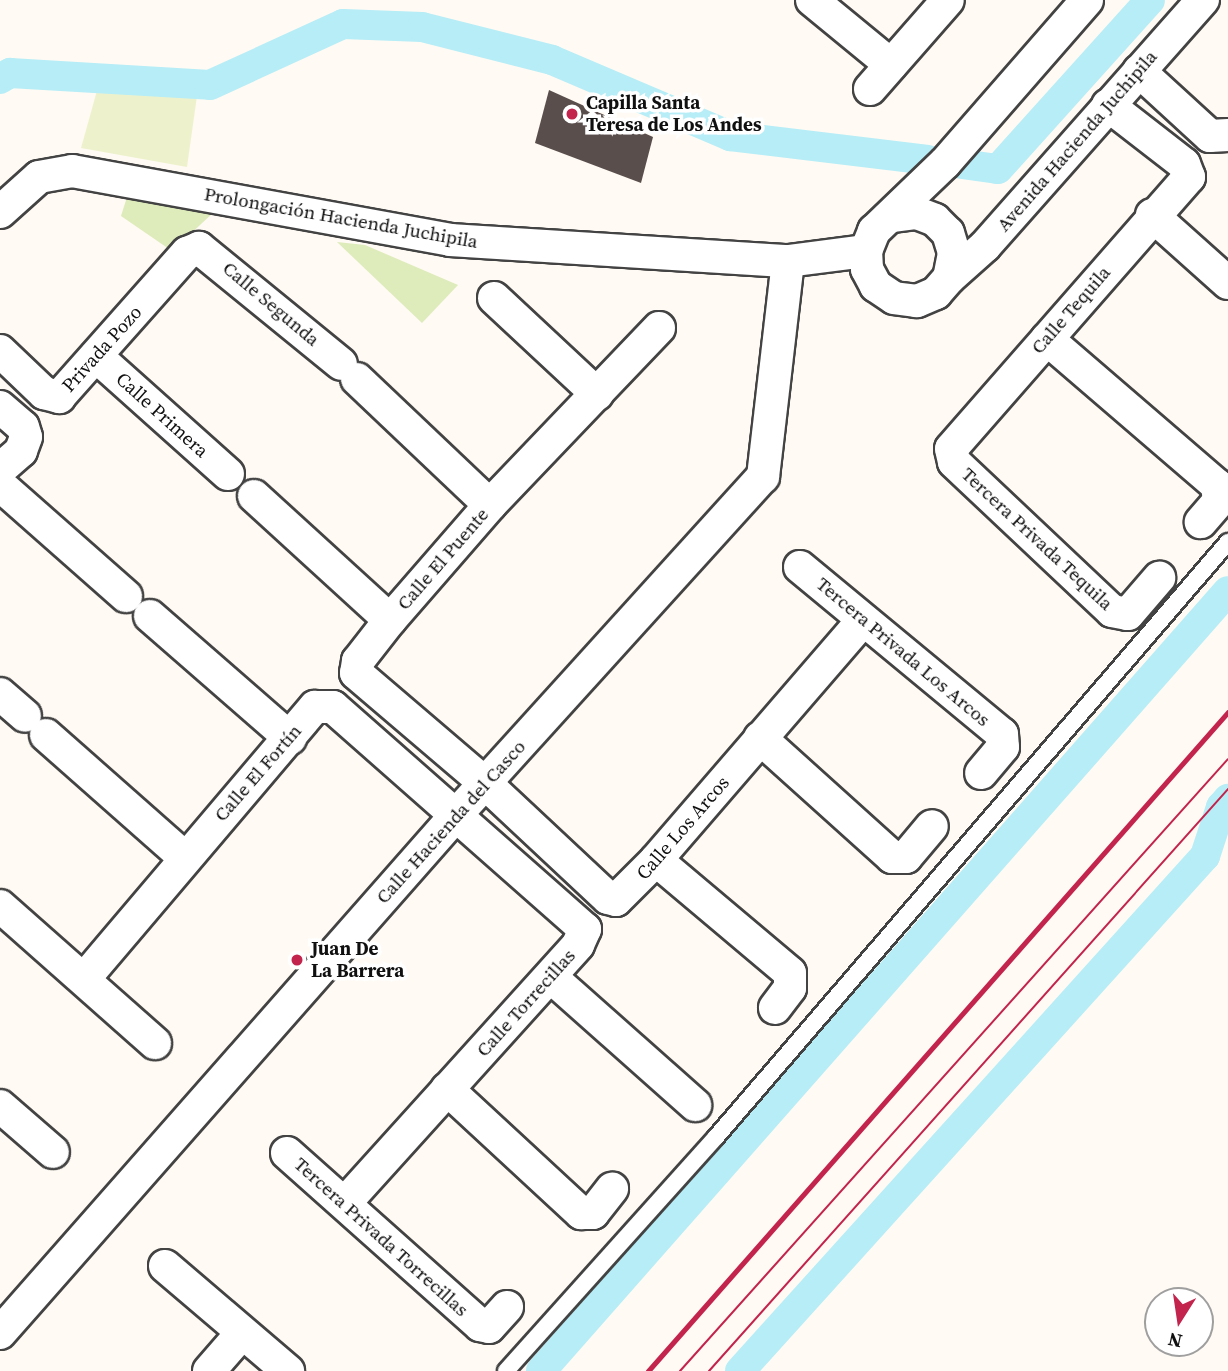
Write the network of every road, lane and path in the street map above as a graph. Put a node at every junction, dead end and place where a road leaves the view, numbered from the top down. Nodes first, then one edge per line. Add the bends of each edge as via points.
1 (812, 0) edge
2 (948, 0) edge
3 (1087, 0) edge
4 (1203, 0) edge
5 (891, 65) junction
6 (1139, 71) junction
7 (870, 89) dead end
8 (1108, 105) junction
9 (1228, 135) edge
10 (0, 212) edge
11 (1153, 215) junction
12 (892, 216) junction
13 (199, 248) joint
14 (866, 251) junction
15 (788, 261) junction
16 (949, 278) junction
17 (1228, 284) edge
18 (494, 298) dead end
19 (659, 328) dead end
20 (1047, 338) junction
21 (0, 351) edge
22 (96, 356) junction
23 (597, 394) junction
24 (0, 407) edge
25 (951, 449) joint
26 (0, 469) edge
27 (228, 474) dead end
28 (0, 485) edge
29 (254, 496) dead end
30 (491, 505) junction
31 (1201, 522) dead end
32 (1228, 542) edge
33 (800, 567) dead end
34 (1159, 578) dead end
35 (126, 596) dead end
36 (150, 616) dead end
37 (863, 620) junction
38 (390, 621) junction
39 (0, 694) edge
40 (290, 738) junction
41 (760, 738) junction
42 (981, 773) dead end
43 (485, 783) junction
44 (456, 815) junction
45 (932, 826) dead end
46 (185, 858) junction
47 (656, 860) junction
48 (0, 906) edge
49 (551, 977) junction
50 (84, 979) junction
51 (775, 1008) dead end
52 (155, 1042) dead end
53 (447, 1089) junction
54 (695, 1105) dead end
55 (0, 1106) edge
56 (53, 1152) dead end
57 (287, 1153) dead end
58 (612, 1189) dead end
59 (345, 1203) junction
60 (165, 1266) dead end
61 (507, 1307) dead end
62 (0, 1333) edge
63 (242, 1333) junction
64 (209, 1371) edge
65 (288, 1371) edge
66 (506, 1371) edge

1 - 5 street
2 - 5 street
3 - 12 street
4 - 6 street, Avenida Hacienda Juchipila
5 - 7 street
6 - 8 street, Avenida Hacienda Juchipila
6 - 9 street via 1210,136
8 - 11 street, Calle Tequila via 1190,172 1187,182
8 - 16 street, Avenida Hacienda Juchipila via 985,246
10 - 15 street, Prolongación Hacienda Juchipila via 39,177 72,171 450,240
11 - 17 street
11 - 20 street, Calle Tequila
12 - 14 street via 874,231
12 - 16 street via 917,213 935,220 948,233 954,254
13 - 22 street, Privada Pozo via 187,253
13 - 30 street, Calle Segunda via 349,371
14 - 15 street, Prolongación Hacienda Juchipila
14 - 16 street via 867,269 876,286 894,298 917,301 936,293
15 - 43 street, Calle Hacienda del Casco via 763,477
18 - 23 street
19 - 23 street, Calle El Puente
20 - 25 street, Calle Tequila
20 - 31 street via 1217,485 1219,500
21 - 22 street, Privada Pozo via 44,393 59,397
22 - 27 street, Calle Primera
23 - 30 street, Calle El Puente
24 - 26 street via 23,427 26,438 21,451
25 - 34 street, Tercera Privada Tequila via 954,461 1115,614 1128,614
28 - 35 street
29 - 38 street
30 - 38 street, Calle El Puente
32 - 66 lane via 716,1137
33 - 37 street, Tercera Privada Los Arcos
36 - 40 street
37 - 41 street, Calle Los Arcos
37 - 42 street, Tercera Privada Los Arcos via 1002,734 1003,747
38 - 43 street, Calle El Puente via 358,661 356,673
39 - 46 street
40 - 44 street, Calle El Fortín via 316,706 328,705
40 - 46 street, Calle El Fortín
41 - 45 street via 892,858 906,857
41 - 47 street, Calle Los Arcos
43 - 44 street, Calle Hacienda del Casco
43 - 47 street, Calle Los Arcos via 611,900 623,896
44 - 49 street, Calle Torrecillas via 583,923 582,941
44 - 62 street, Calle Hacienda del Casco
46 - 50 street, Calle El Fortín
47 - 51 street via 790,973 790,988
48 - 50 street
49 - 53 street, Calle Torrecillas
49 - 54 street
50 - 52 street
53 - 58 street via 582,1213 593,1213
53 - 59 street, Calle Torrecillas
55 - 56 street
57 - 59 street, Tercera Privada Torrecillas
59 - 61 street, Tercera Privada Torrecillas via 480,1325 489,1327
60 - 63 street
63 - 64 street
63 - 65 street

